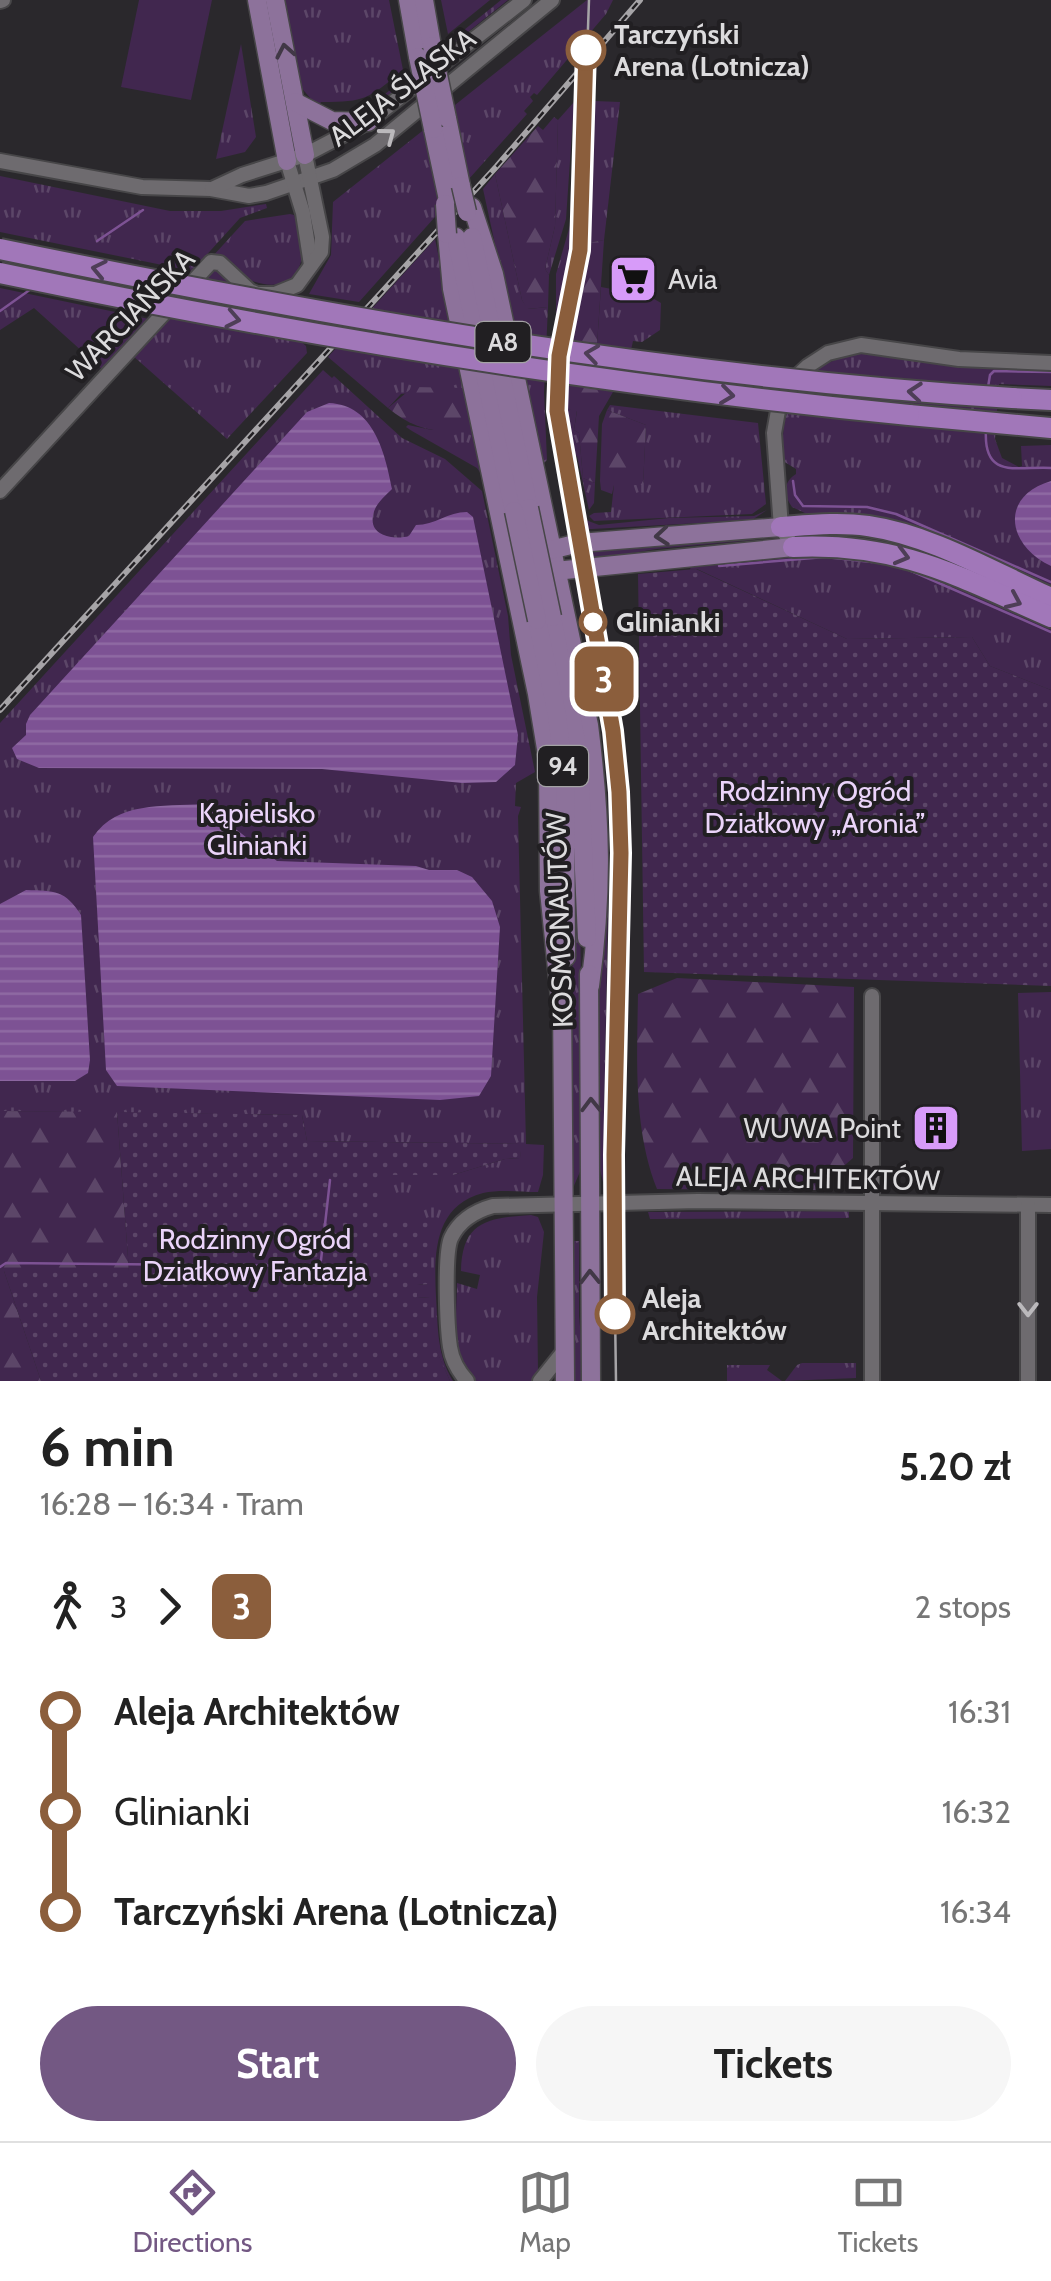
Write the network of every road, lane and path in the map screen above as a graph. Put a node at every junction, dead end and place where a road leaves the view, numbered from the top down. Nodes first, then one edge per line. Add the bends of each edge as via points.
1 (256, 0) edge
2 (275, 0) edge
3 (408, 0) edge
4 (424, 0) edge
5 (524, 0) edge
6 (552, 0) edge
7 (425, 51) junction
8 (295, 102) junction
9 (368, 122) junction
10 (296, 158) junction
11 (0, 160) edge
12 (311, 178) junction
13 (294, 184) junction
14 (453, 186) junction
15 (211, 189) junction
16 (460, 220) junction
17 (0, 248) edge
18 (311, 266) junction
19 (0, 273) edge
20 (1051, 363) edge
21 (1051, 400) edge
22 (1051, 428) edge
23 (0, 491) edge
24 (547, 523) junction
25 (781, 527) junction
26 (579, 542) junction
27 (793, 547) junction
28 (552, 549) junction
29 (768, 549) junction
30 (510, 567) junction
31 (557, 571) junction
32 (1051, 598) edge
33 (1051, 617) edge
34 (544, 618) junction
35 (590, 986) junction
36 (872, 996) dead end
37 (561, 1007) junction
38 (589, 1202) junction
39 (564, 1203) junction
40 (872, 1204) junction
41 (1028, 1205) junction
42 (1051, 1205) edge
43 (564, 1351) junction
44 (467, 1381) edge
45 (540, 1381) edge
46 (565, 1381) edge
47 (591, 1381) edge
48 (872, 1381) edge
49 (1028, 1381) edge

1 - 10 main road
8 -> 2 main road
3 - 7 main road, 94
4 - 7 main road, 94
5 - 9 street, ALEJA ŚLĄSKA
12 -> 6 street, ALEJA ŚLĄSKA via 375,145
7 - 14 main road, 94, bridge
8 - 9 main road via 332,121
8 - 10 main road
9 - 10 street, ALEJA ŚLĄSKA
10 - 12 street
10 - 13 street
10 - 15 street, ALEJA ŚLĄSKA
11 - 15 street, ALEJA ŚLĄSKA via 142,188
12 - 13 street, ALEJA ŚLĄSKA
12 - 18 street via 322,237
13 - 15 street, ALEJA ŚLĄSKA via 249,196
13 - 18 street
14 - 16 main road, KOSMONAUTÓW / 94, bridge
14 - 16 main road, bridge
16 - 24 main road via 494,274
16 - 30 main road via 452,288
16 - 34 main road, KOSMONAUTÓW / 94, bridge
21 -> 17 highway, A8, bridge via 772,378 505,342
18 - 23 street, WARCIAŃSKA via 287,291 257,294 210,262
19 -> 22 highway, A8, bridge via 509,366
20 - 25 street via 861,345 828,353 794,379 776,415
24 - 26 main road
24 - 28 main road
25 -> 26 main road
25 - 27 street
25 - 29 street
25 - 32 highway via 884,529
26 - 28 main road
27 - 29 main road
27 -> 33 highway via 894,553
28 - 30 main road
28 - 31 main road
29 - 31 main road
30 - 31 main road
30 - 37 main road via 548,761 549,891
31 - 35 main road via 597,790 601,900
34 - 35 main road, KOSMONAUTÓW / 94 via 579,756
34 - 37 main road, KOSMONAUTÓW / 94 via 564,784
38 -> 35 main road, KOSMONAUTÓW / 94
36 - 40 street
37 - 39 main road, KOSMONAUTÓW / 94
38 - 39 street, ALEJA ARCHITEKTÓW
38 - 40 street, ALEJA ARCHITEKTÓW
47 -> 38 main road, KOSMONAUTÓW / 94
39 - 43 main road, KOSMONAUTÓW / 94
39 - 44 street, ALEJA ARCHITEKTÓW via 479,1210 450,1240 450,1348
40 - 41 street, ALEJA ARCHITEKTÓW
40 - 48 street
41 - 42 street, ALEJA ARCHITEKTÓW
41 -> 49 street
43 - 45 street
43 - 46 main road, KOSMONAUTÓW / 94

